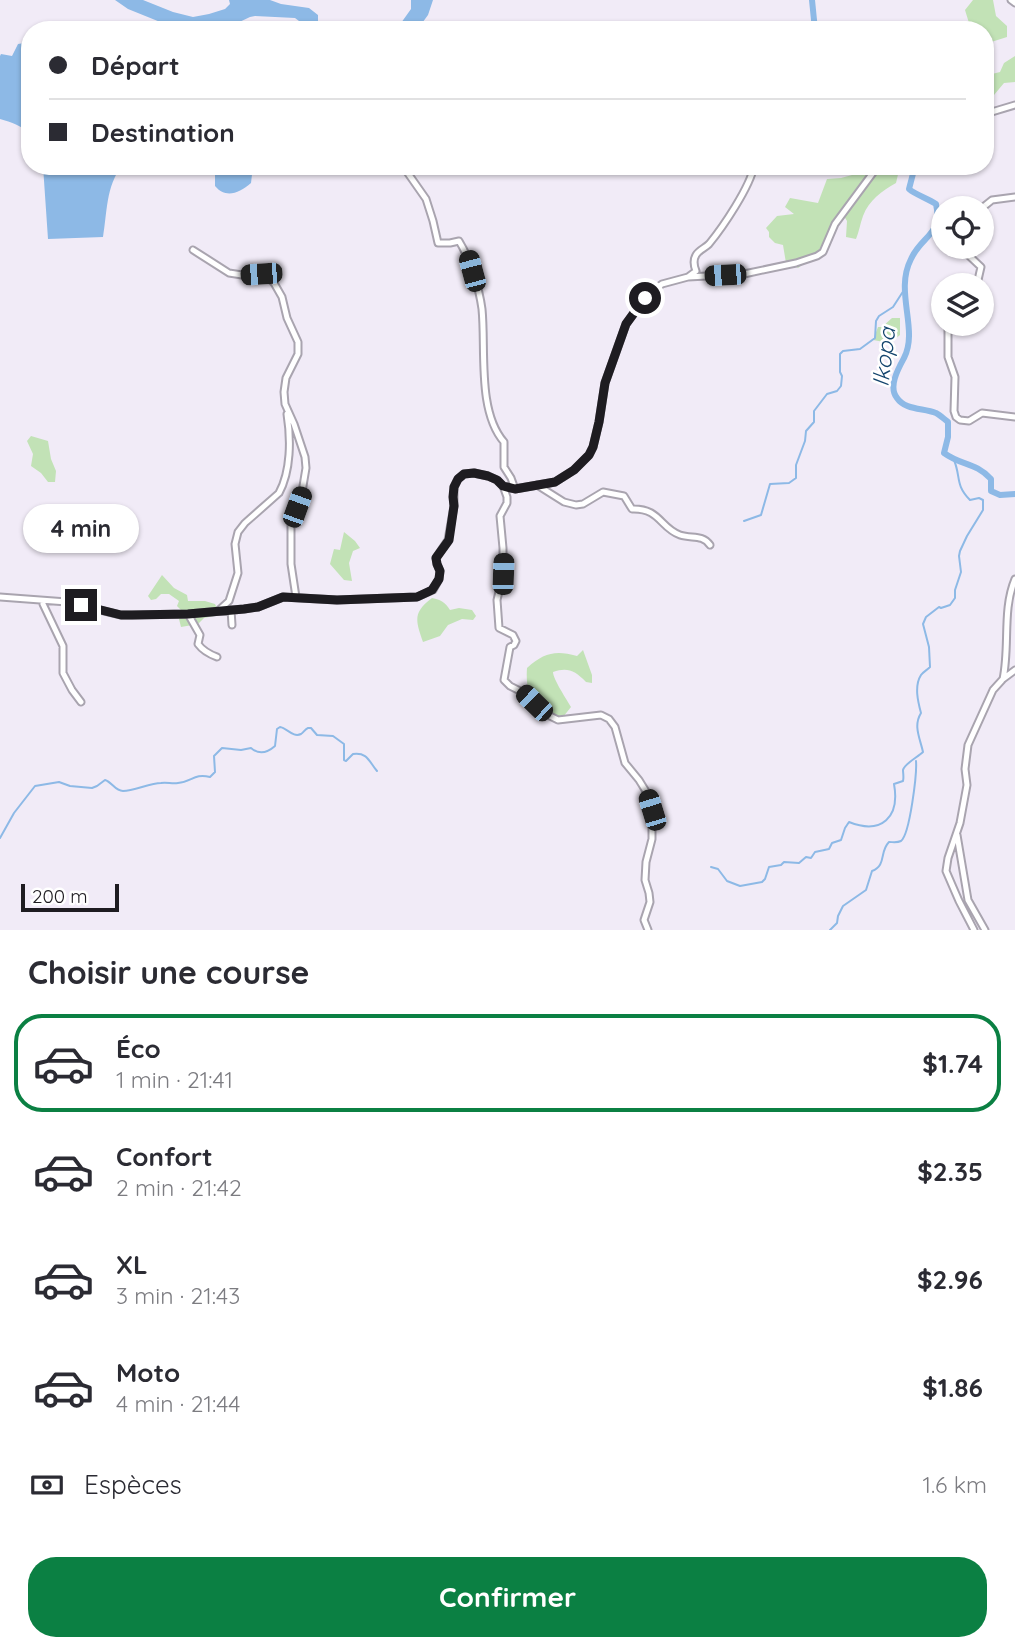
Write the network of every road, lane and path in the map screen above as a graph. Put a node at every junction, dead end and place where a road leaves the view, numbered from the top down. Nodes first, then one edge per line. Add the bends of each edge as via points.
1 (1015, 105) edge
2 (994, 111) edge
3 (409, 175) edge
4 (751, 175) edge
5 (871, 175) edge
6 (1015, 197) edge
7 (994, 201) edge
8 (193, 250) dead end
9 (972, 259) edge
10 (980, 273) edge
11 (688, 277) junction
12 (948, 336) edge
13 (285, 404) junction
14 (1015, 417) edge
15 (537, 485) junction
16 (503, 486) junction
17 (515, 489) junction
18 (710, 545) dead end
19 (1015, 579) edge
20 (0, 597) edge
21 (296, 597) junction
22 (27, 598) junction
23 (43, 604) junction
24 (81, 605) junction
25 (230, 610) junction
26 (218, 611) junction
27 (188, 614) junction
28 (232, 625) dead end
29 (217, 657) dead end
30 (1015, 670) edge
31 (1003, 679) junction
32 (81, 702) dead end
33 (957, 835) junction
34 (973, 928) edge
35 (648, 930) edge
36 (985, 930) edge

1 - 2 street
3 - 17 street via 426,199 438,243 459,241 468,255 482,306 487,404 491,421 505,442 504,467
4 - 11 street via 735,206 695,256 696,271
5 - 11 street via 817,256 744,274
6 - 7 street
8 - 13 street via 229,273 261,274 274,283 299,348 286,378
9 - 10 street via 981,267
11 - 15 street via 662,284 626,324 605,383 589,455 555,482
12 - 14 street via 956,417 969,421 982,413
13 - 21 street via 306,468 291,521
13 - 26 street via 289,445 285,478 279,493 238,532 238,573 229,601
15 - 17 street
15 - 18 street via 576,505 603,492 624,496 632,509 650,512 674,532 704,539
16 - 17 street
16 - 21 street via 474,473 458,479 449,540 436,558 439,579 432,590 417,597 380,599
16 - 35 street via 507,503 500,516 503,574 497,600 499,628 516,641 510,647 504,680 558,720 601,715 615,727 625,763 647,793 652,810 645,880 650,902 644,920
19 - 31 street
20 - 22 street
21 - 25 street
22 - 23 street
22 - 24 street
23 - 24 street
23 - 32 street via 64,646 63,673
24 - 27 street via 121,615
25 - 26 street
25 - 28 street
26 - 27 street
27 - 29 street via 200,635 200,647
30 - 31 street
31 - 33 street via 989,697 968,745 967,785
33 - 34 street via 946,871
33 - 36 street via 968,900
34 - 36 street

